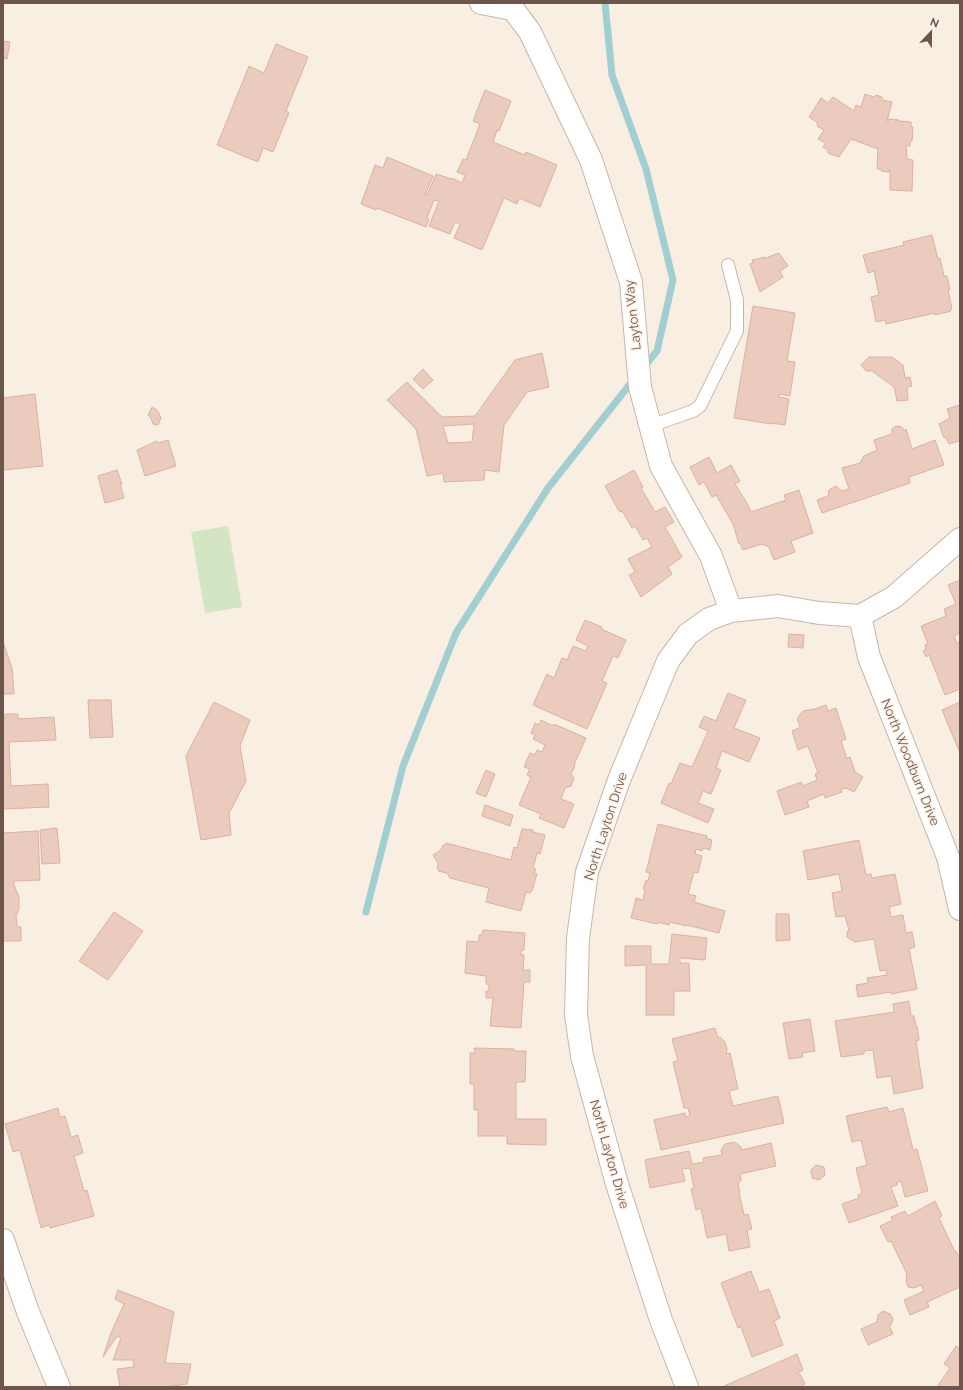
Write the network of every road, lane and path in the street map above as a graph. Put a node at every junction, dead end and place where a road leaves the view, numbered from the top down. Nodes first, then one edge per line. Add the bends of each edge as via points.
1 (481, 3) edge
2 (728, 265) dead end
3 (650, 426) junction
4 (960, 539) edge
5 (731, 611) junction
6 (860, 616) junction
7 (960, 909) edge
8 (3, 1240) edge
9 (58, 1387) edge
10 (687, 1387) edge

1 - 3 street, Layton Way via 513,9 530,32 591,160 631,282 640,387
2 - 3 lane via 738,300 737,331 700,406 694,411
3 - 5 street, Layton Way via 661,466 711,556
4 - 6 street via 894,597
5 - 6 street, North Layton Drive via 778,606 818,613
5 - 10 street, North Layton Drive via 709,619 688,634 668,661 619,780 587,872 578,938 576,1015 582,1056 617,1184 661,1320
6 - 7 street, North Woodburn Drive via 868,656 948,857
8 - 9 street

